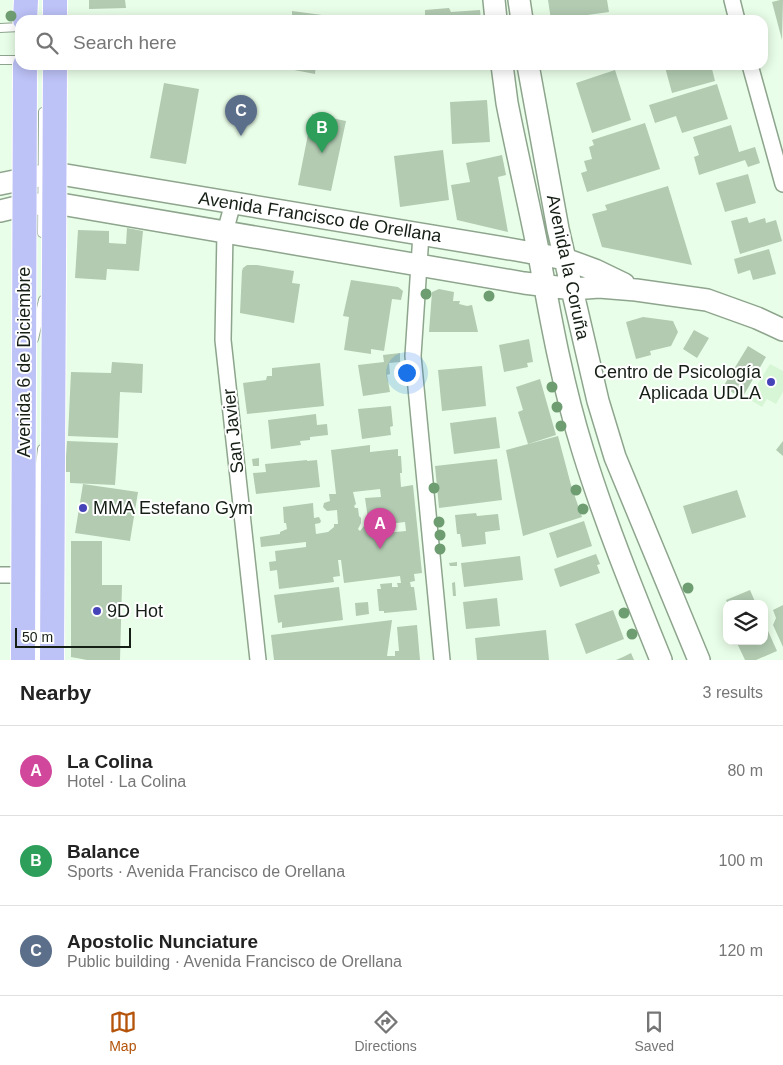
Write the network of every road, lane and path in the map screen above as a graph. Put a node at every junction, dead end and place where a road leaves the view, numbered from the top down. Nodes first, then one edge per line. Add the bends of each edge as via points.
1 (26, 0) edge
2 (55, 0) edge
3 (494, 0) edge
4 (519, 0) edge
5 (732, 0) edge
6 (26, 15) edge
7 (55, 15) edge
8 (496, 15) edge
9 (521, 15) edge
10 (736, 15) edge
11 (15, 27) edge
12 (0, 28) edge
13 (0, 60) edge
14 (15, 60) edge
15 (26, 70) edge
16 (54, 70) edge
17 (503, 70) edge
18 (529, 70) edge
19 (751, 70) edge
20 (43, 103) dead end
21 (40, 176) junction
22 (0, 184) edge
23 (783, 184) edge
24 (233, 203) junction
25 (40, 204) junction
26 (0, 211) edge
27 (225, 232) junction
28 (422, 234) junction
29 (43, 245) dead end
30 (538, 254) junction
31 (565, 259) junction
32 (420, 264) junction
33 (544, 285) junction
34 (573, 289) junction
35 (636, 290) junction
36 (783, 330) edge
37 (32, 434) dead end
38 (44, 434) dead end
39 (43, 443) dead end
40 (34, 452) dead end
41 (37, 487) junction
42 (0, 575) edge
43 (23, 575) junction
44 (23, 660) edge
45 (38, 660) edge
46 (52, 660) edge
47 (258, 660) edge
48 (442, 660) edge
49 (661, 660) edge
50 (699, 660) edge

1 - 6 main road
2 - 7 main road
3 - 8 main road
4 - 9 main road
5 - 10 street
11 - 12 lane
13 - 14 lane
15 - 21 main road, Avenida 6 de Diciembre
16 - 21 main road, Avenida 6 de Diciembre
17 - 30 main road, Avenida la Coruña
18 - 31 main road, Avenida la Coruña
19 - 23 street
20 - 21 lane
21 - 22 main road, Avenida Francisco de Orellana
21 - 24 main road, Avenida Francisco de Orellana
21 - 25 main road, Avenida 6 de Diciembre
21 - 25 main road, Avenida 6 de Diciembre
24 - 27 street, San Javier
24 - 28 main road, Avenida Francisco de Orellana
25 - 26 main road, Avenida Francisco de Orellana
25 - 27 main road, Avenida Francisco de Orellana
25 - 29 lane
25 - 43 main road, Avenida 6 de Diciembre
25 - 46 main road, Avenida 6 de Diciembre
27 - 32 main road, Avenida Francisco de Orellana
27 - 47 street, San Javier via 223,340
28 - 30 main road, Avenida Francisco de Orellana
28 - 32 street
30 - 31 main road, Avenida Francisco de Orellana
30 - 33 main road, Avenida la Coruña
31 - 34 main road, Avenida la Coruña
31 - 35 main road, Avenida Francisco de Orellana
32 - 33 main road, Avenida Francisco de Orellana
32 - 48 street via 413,356
33 - 34 main road, Avenida Francisco de Orellana
33 - 49 main road, Avenida la Coruña via 583,450
34 - 35 main road, Avenida Francisco de Orellana
34 - 50 main road, Avenida la Coruña via 598,401 615,456
35 - 36 main road, Avenida Francisco de Orellana via 707,300
37 - 38 lane via 32,349 43,297 46,348
39 - 41 lane
40 - 41 lane
41 - 45 lane
42 - 43 street
43 - 44 main road, Avenida 6 de Diciembre

